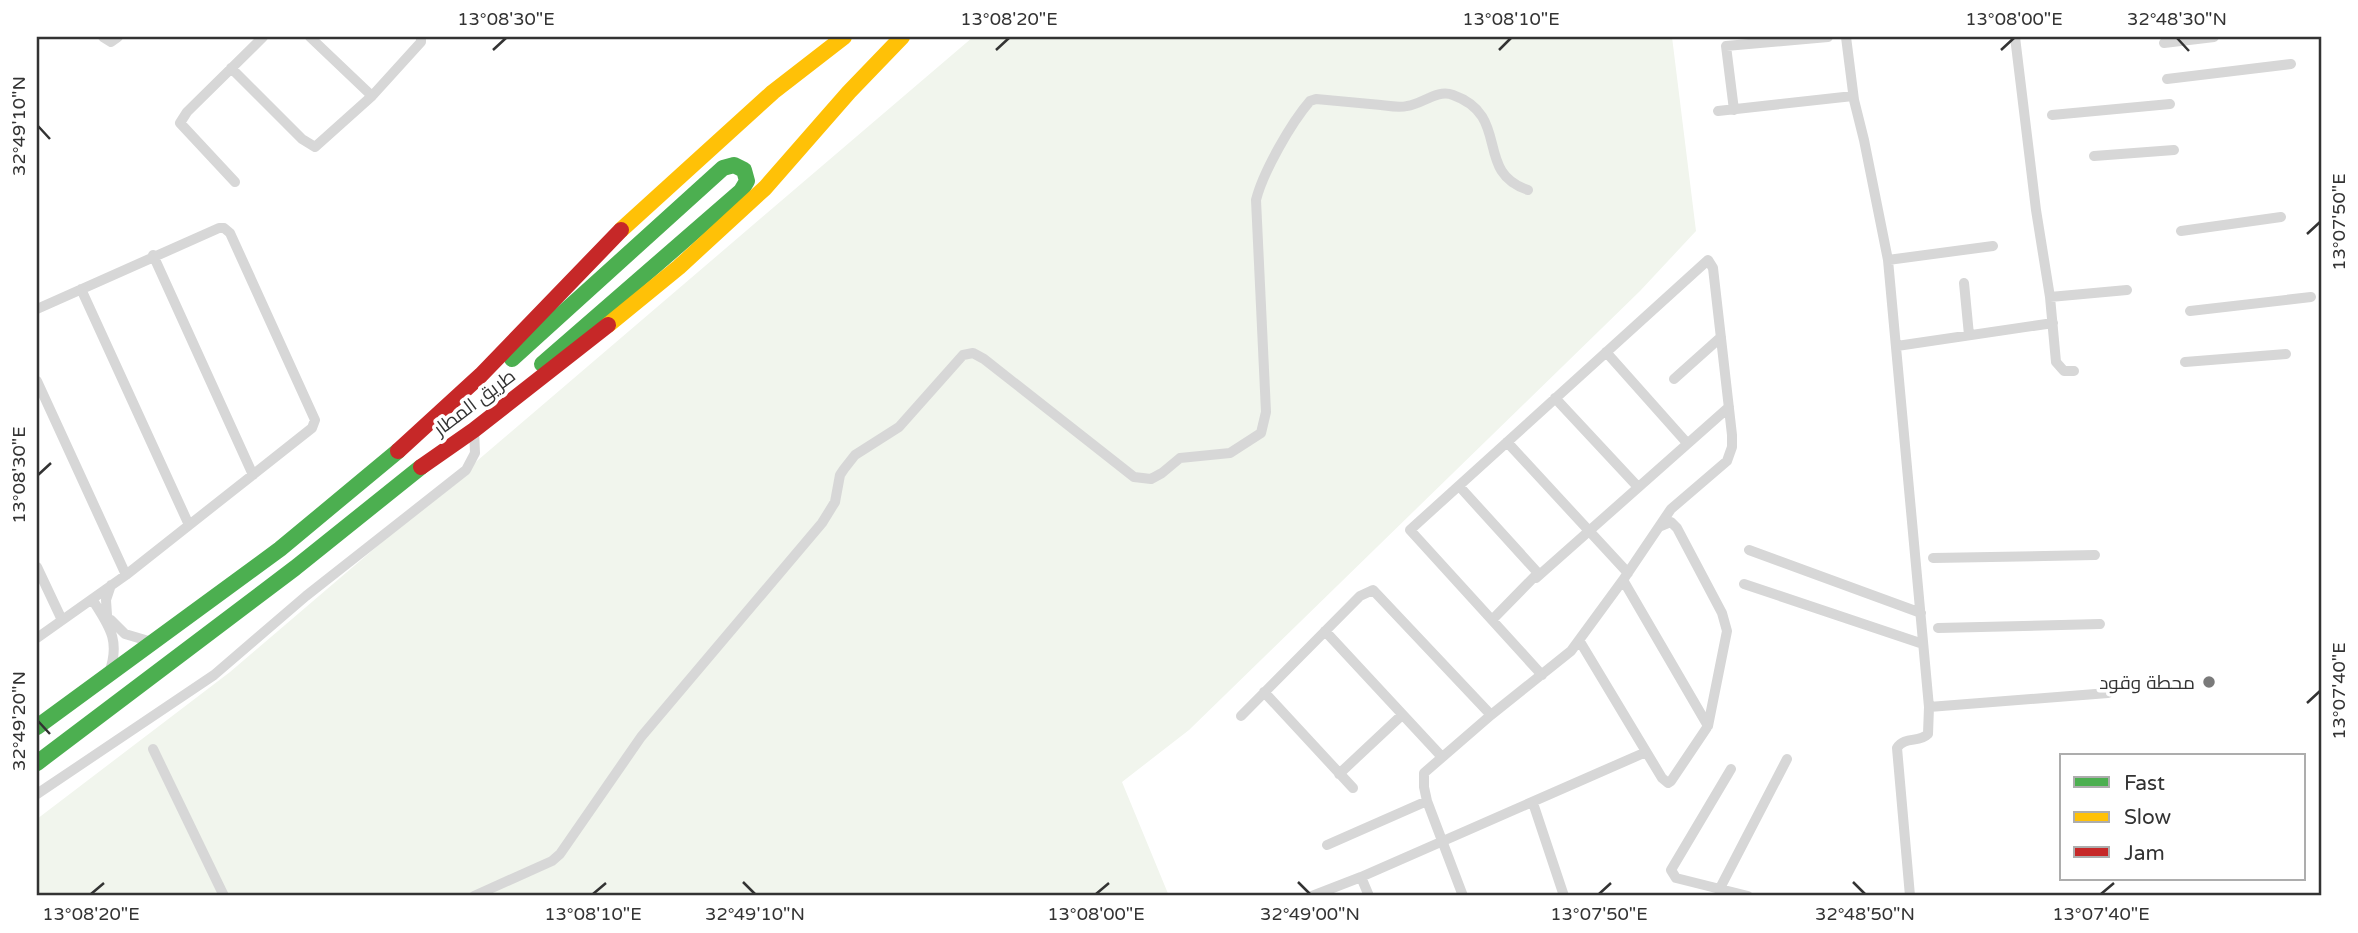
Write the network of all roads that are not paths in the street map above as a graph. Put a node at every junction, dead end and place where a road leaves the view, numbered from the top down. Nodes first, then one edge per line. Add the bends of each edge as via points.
1 (103, 37) edge
2 (118, 37) edge
3 (263, 37) edge
4 (310, 37) edge
5 (421, 37) edge
6 (844, 37) edge
7 (902, 37) edge
8 (1828, 37) edge
9 (1846, 37) edge
10 (2015, 37) edge
11 (2214, 37) edge
12 (2164, 43) dead end
13 (2291, 64) dead end
14 (231, 68) junction
15 (2167, 79) dead end
16 (372, 96) junction
17 (1853, 96) junction
18 (2170, 104) dead end
19 (1734, 110) junction
20 (1718, 111) dead end
21 (2052, 115) dead end
22 (2174, 150) dead end
23 (2094, 156) dead end
24 (234, 182) dead end
25 (1528, 190) dead end
26 (2281, 217) dead end
27 (2181, 231) dead end
28 (1993, 246) dead end
29 (153, 256) junction
30 (1888, 260) junction
31 (1964, 283) dead end
32 (81, 289) junction
33 (2127, 290) dead end
34 (2050, 297) junction
35 (2311, 297) dead end
36 (37, 309) edge
37 (2190, 311) dead end
38 (2053, 323) junction
39 (1969, 335) junction
40 (1721, 337) junction
41 (1898, 346) junction
42 (1606, 352) junction
43 (2286, 354) dead end
44 (2185, 362) dead end
45 (2074, 372) dead end
46 (1674, 379) dead end
47 (37, 381) edge
48 (1555, 398) junction
49 (1729, 407) junction
50 (474, 430) junction
51 (1507, 442) junction
52 (1687, 443) junction
53 (419, 468) junction
54 (253, 475) junction
55 (366, 478) junction
56 (1459, 486) junction
57 (1638, 487) junction
58 (189, 525) junction
59 (1659, 527) junction
60 (1589, 531) junction
61 (1749, 550) dead end
62 (2095, 555) dead end
63 (1933, 558) dead end
64 (37, 567) edge
65 (126, 575) junction
66 (1625, 576) junction
67 (1536, 578) junction
68 (1744, 584) dead end
69 (111, 585) junction
70 (94, 598) junction
71 (80, 608) junction
72 (1921, 613) junction
73 (105, 616) junction
74 (62, 620) junction
75 (1492, 620) junction
76 (2100, 624) dead end
77 (1938, 628) dead end
78 (1325, 631) junction
79 (37, 638) edge
80 (1579, 640) junction
81 (153, 642) junction
82 (1923, 644) junction
83 (109, 673) junction
84 (1542, 675) junction
85 (1264, 692) junction
86 (2108, 693) dead end
87 (1929, 708) junction
88 (1402, 715) junction
89 (1491, 715) junction
90 (1241, 716) dead end
91 (1707, 726) junction
92 (37, 727) edge
93 (153, 749) dead end
94 (1646, 752) junction
95 (1442, 757) junction
96 (1787, 759) dead end
97 (37, 763) edge
98 (1731, 769) dead end
99 (1339, 774) junction
100 (1353, 788) dead end
101 (37, 794) edge
102 (1427, 802) junction
103 (1533, 803) junction
104 (1443, 842) junction
105 (1328, 845) dead end
106 (1361, 877) junction
107 (1719, 890) junction
108 (224, 896) edge
109 (474, 896) edge
110 (1312, 896) edge
111 (1369, 896) edge
112 (1463, 896) edge
113 (1564, 896) edge
114 (1748, 896) edge
115 (1910, 896) edge

1 - 2 street via 111,42
3 - 14 street
4 - 16 street
5 - 16 street
6 - 55 highway, طريق المطار via 773,92 648,204 481,375
7 - 50 highway, طريق المطار via 723,229
8 - 19 street via 1726,46
9 - 17 street
10 - 34 street
11 - 12 street
13 - 15 street
14 - 16 street via 313,147
14 - 24 street via 180,123
17 - 19 street
17 - 30 street
18 - 21 street
19 - 20 street
22 - 23 street
25 - 109 street via 1515,186 1501,173 1478,109 1451,93 1404,107 1310,101 1260,183 1256,200 1266,412 1261,433 1230,453 1180,458 1156,477 1134,477 984,359 973,353 963,355 899,427 855,455 840,475 835,502 822,523 640,737 559,854
26 - 27 street
28 - 30 street
29 - 32 street
29 - 54 street
29 - 54 street via 219,228 229,231 314,417 312,428
30 - 41 street
31 - 39 street
32 - 36 street
32 - 58 street
33 - 34 street
34 - 38 street
35 - 37 street
38 - 39 street
38 - 45 street via 2056,362 2064,371
39 - 41 street
40 - 42 street via 1713,268 1708,260
40 - 46 street
40 - 49 street
41 - 72 street
42 - 48 street
42 - 52 street
43 - 44 street
47 - 65 street
48 - 51 street
48 - 57 street
49 - 52 street
49 - 59 street via 1731,454 1679,500
50 - 53 highway, طريق المطار
50 - 101 street via 475,453 466,470 306,596 225,667
51 - 56 street
51 - 60 street
52 - 57 street
53 - 55 highway via 741,191 747,181 744,170 734,164 723,169 486,384
53 - 97 highway, طريق المطار
54 - 58 street
55 - 81 highway, طريق المطار
56 - 67 street via 1537,569
56 - 75 street via 1410,530
57 - 60 street
58 - 65 street
59 - 66 street
59 - 91 street via 1671,522 1677,528 1726,623
60 - 66 street
60 - 67 street
61 - 72 street
62 - 63 street
64 - 74 street
65 - 69 street
66 - 80 street
66 - 91 street
67 - 75 street
68 - 82 street
69 - 70 street
69 - 73 street
70 - 71 street
70 - 73 street
71 - 73 street
71 - 74 street
72 - 82 street
73 - 81 street via 125,634
73 - 83 street via 114,640
74 - 79 street
75 - 84 street
76 - 77 street
78 - 85 street
78 - 88 street
78 - 89 street via 1360,596 1373,590
80 - 84 street
80 - 94 street
81 - 83 highway, طريق المطار
82 - 87 street
83 - 92 highway, طريق المطار
84 - 89 street
85 - 90 street
85 - 99 street
86 - 87 street
87 - 115 street via 1928,734 1897,748
88 - 95 street
88 - 99 street
89 - 95 street
91 - 94 street via 1668,783
93 - 108 street
94 - 103 street
95 - 102 street via 1424,773
96 - 107 street
98 - 107 street via 1671,870 1676,878
99 - 100 street
102 - 104 street
102 - 105 street
103 - 104 street
103 - 113 street
104 - 106 street
104 - 112 street
106 - 110 street
106 - 111 street
107 - 114 street

